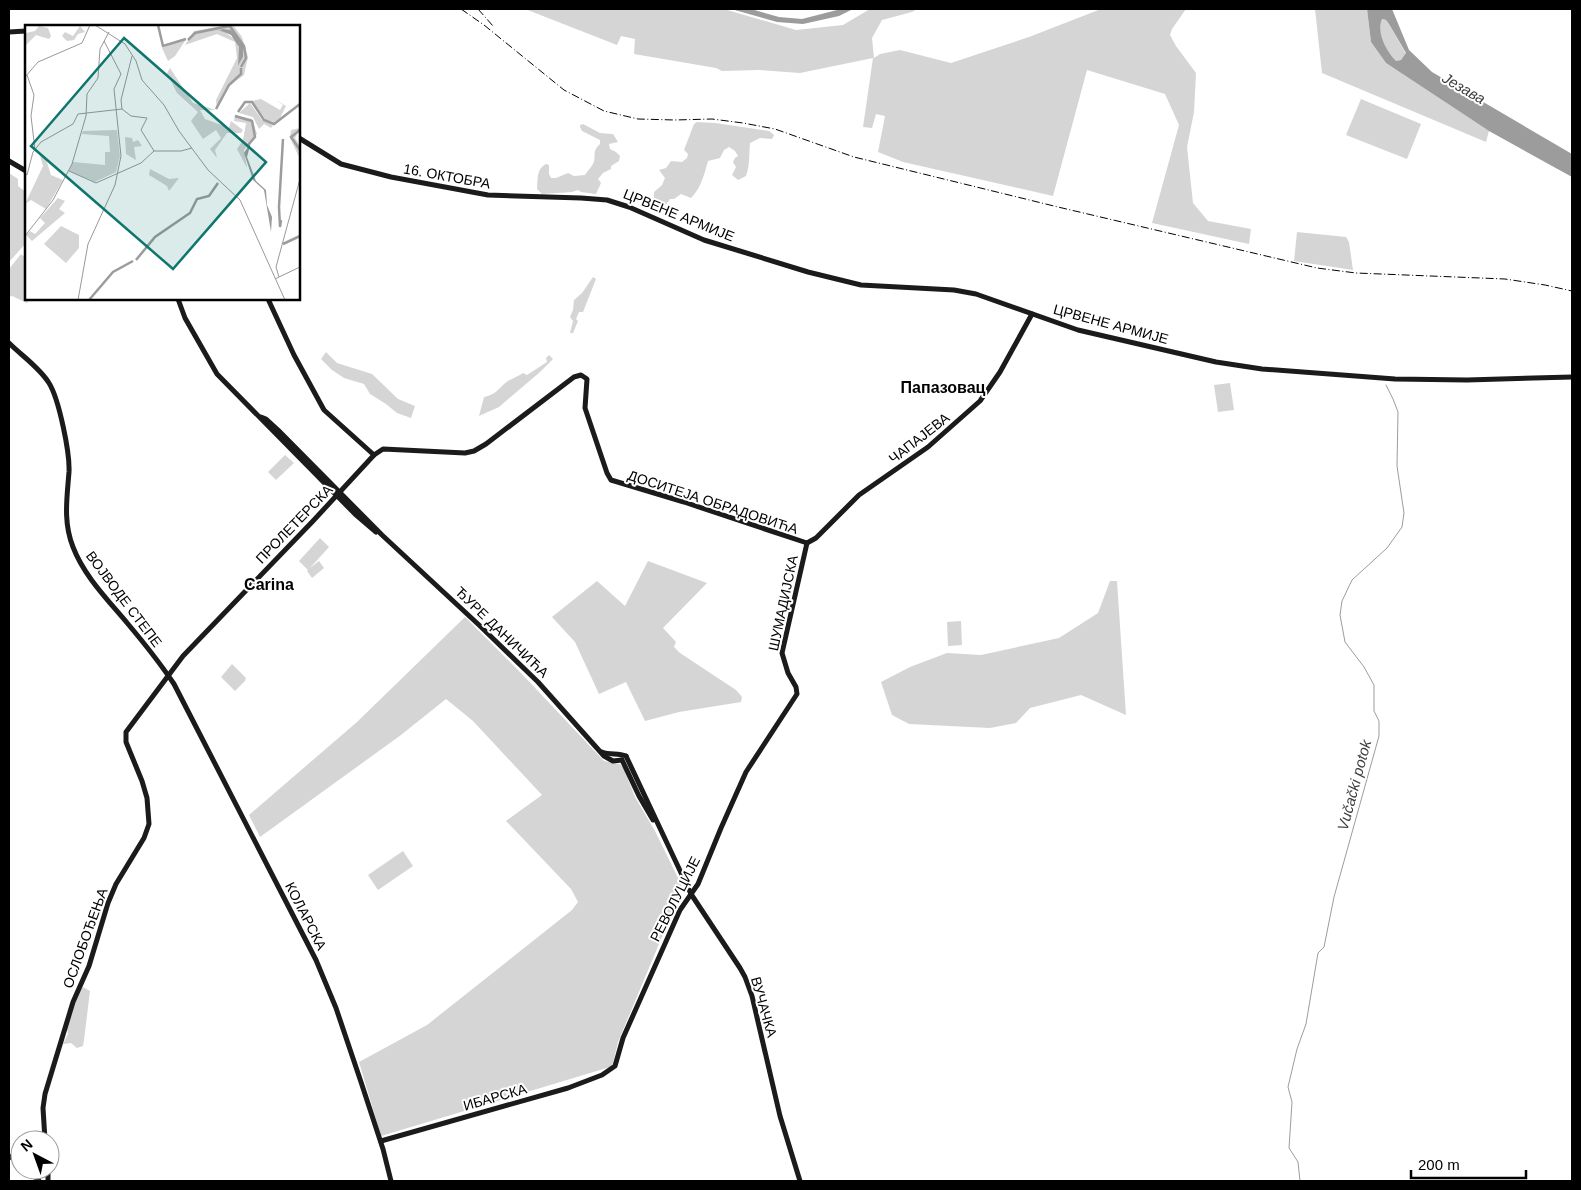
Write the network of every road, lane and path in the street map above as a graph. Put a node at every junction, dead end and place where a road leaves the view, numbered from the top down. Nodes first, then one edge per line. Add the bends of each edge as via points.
1 (25, 31) edge
2 (9, 32) edge
3 (300, 139) edge
4 (9, 161) edge
5 (25, 169) edge
6 (600, 199) joint
7 (178, 300) edge
8 (268, 300) edge
9 (1032, 314) junction
10 (9, 343) edge
11 (1572, 377) edge
12 (374, 454) junction
13 (339, 494) junction
14 (816, 538) joint
15 (807, 543) junction
16 (168, 675) junction
17 (796, 694) joint
18 (623, 757) joint
19 (691, 894) junction
20 (614, 1068) joint
21 (44, 1130) edge
22 (381, 1142) junction
23 (391, 1181) edge
24 (800, 1181) edge

1 - 2 street
3 - 6 street, 16. ОКТОБРА via 341,164 419,183 488,195
4 - 5 street
6 - 9 street, ЦРВЕНЕ АРМИЈЕ via 629,207 710,242 808,272 861,284 961,291
7 - 13 street, ЂУРЕ ДАНИЧИЋА via 185,318 225,383
8 - 12 street via 324,410
9 - 11 street, ЦРВЕНЕ АРМИЈЕ via 1148,348 1262,370 1434,380
9 - 14 street, ЧАПАЈЕВА via 980,401 928,447 859,495
10 - 16 street, ВОЈВОДЕ СТЕПЕ via 42,375 55,397 69,465 66,521 76,554 87,573
12 - 13 street, ПРОЛЕТЕРСКА
12 - 15 street, ДОСИТЕЈА ОБРАДОВИЋА via 383,449 471,452 574,376 582,375 587,379 585,408 611,480
13 - 16 street, ПРОЛЕТЕРСКА
13 - 18 street, ЂУРЕ ДАНИЧИЋА via 358,518 382,535 538,682 609,760 617,761
14 - 15 street, ДОСИТЕЈА ОБРАДОВИЋА
15 - 17 street, ШУМАДИЈСКА via 782,654
16 - 21 street, ОСЛОБОЂЕЊА via 125,735 142,782 149,824 116,884 89,966 72,1002 46,1094
16 - 22 street, КОЛАРСКА via 316,960
17 - 19 street, РЕВОЛУЦИЈЕ via 746,772
18 - 19 street, ВУЧАЧКА
19 - 20 street, РЕВОЛУЦИЈЕ via 680,910 638,1002
19 - 24 street, ВУЧАЧКА via 745,977
20 - 22 street, ИБАРСКА via 568,1088
22 - 23 street, КОЛАРСКА

